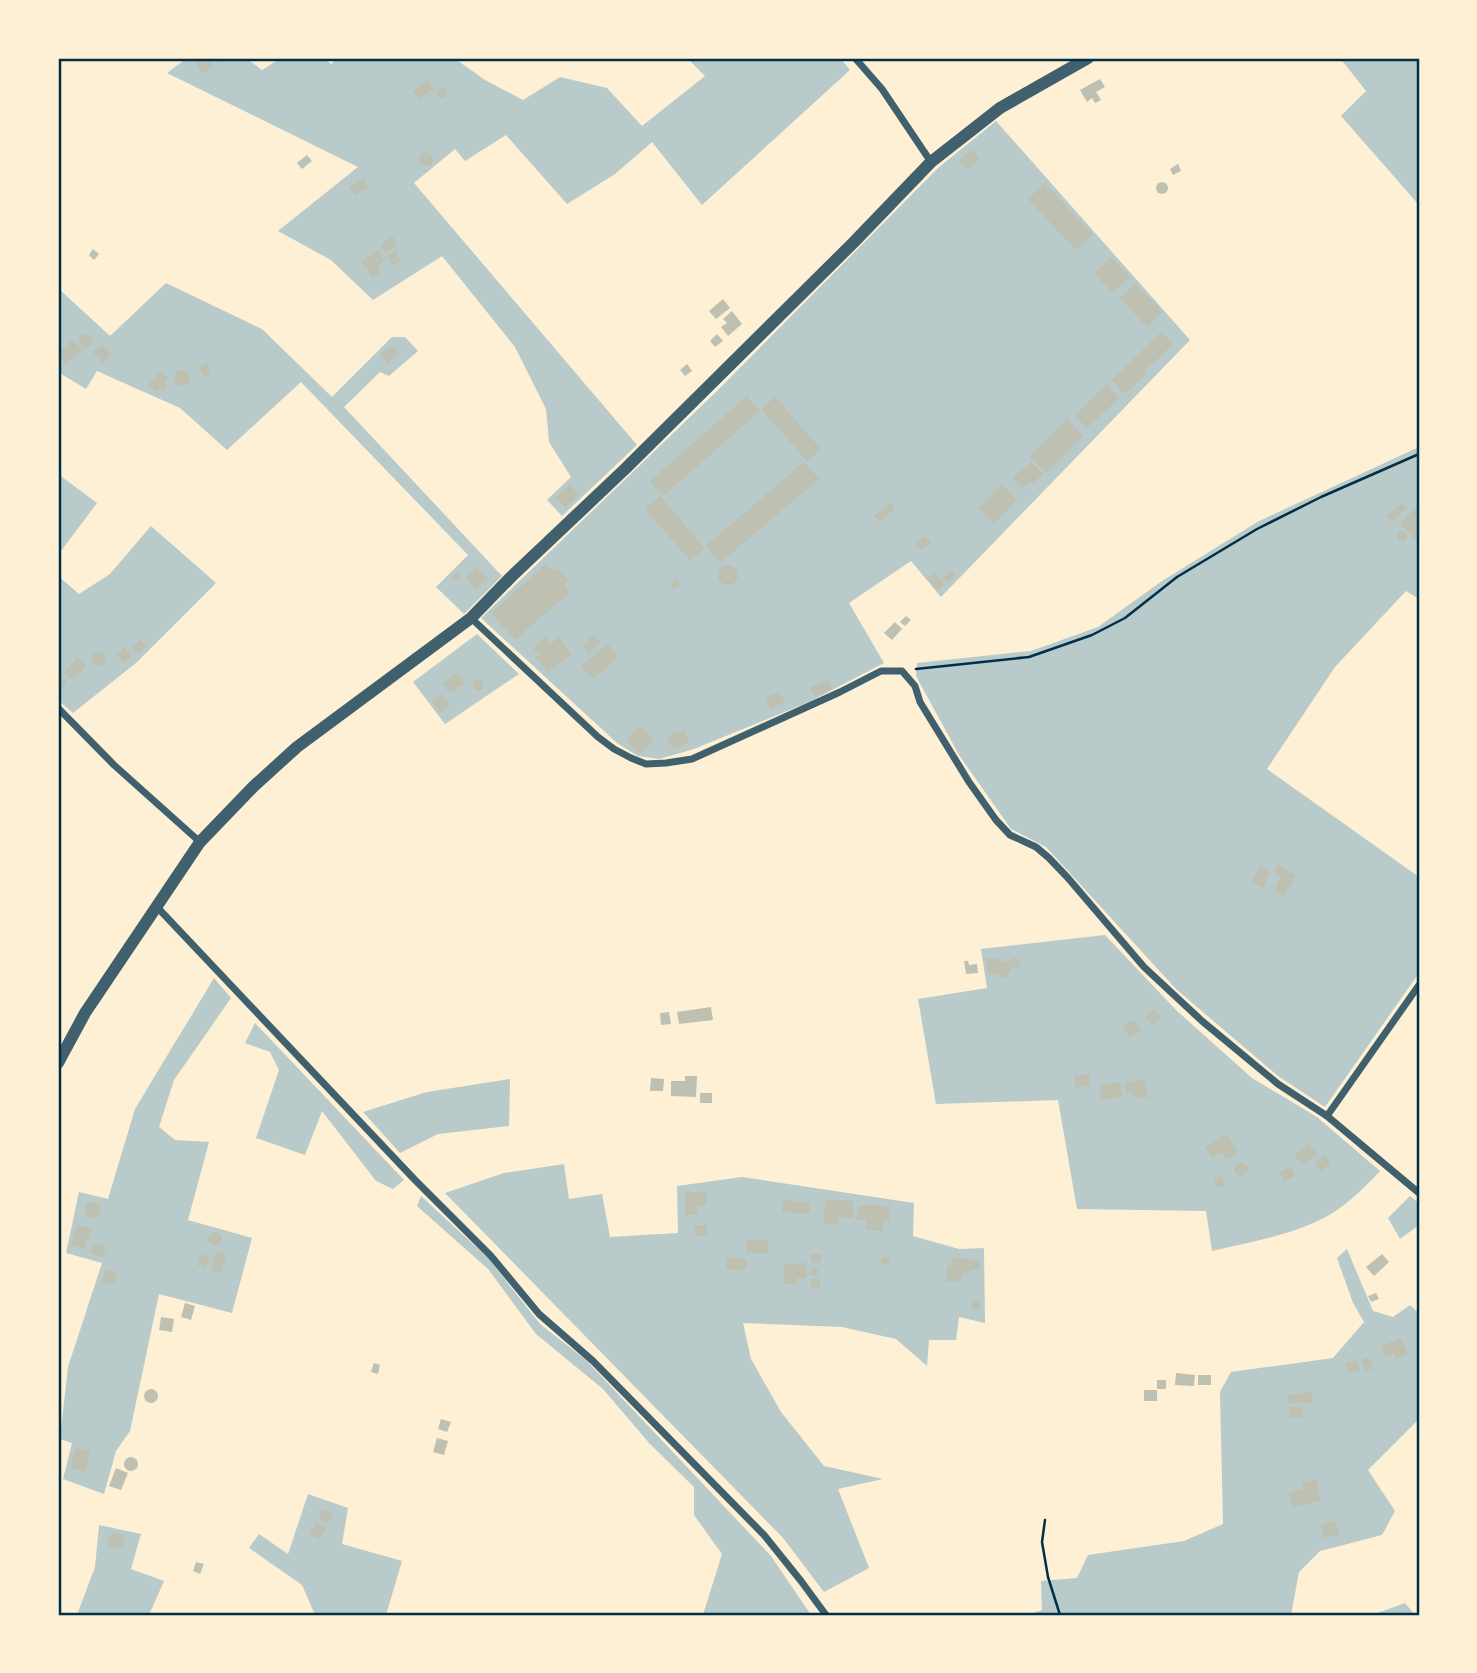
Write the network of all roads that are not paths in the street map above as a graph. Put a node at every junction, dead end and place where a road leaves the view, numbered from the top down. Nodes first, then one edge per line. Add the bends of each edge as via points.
1 (855, 58) edge
2 (1088, 58) edge
3 (931, 162) junction
4 (471, 618) junction
5 (58, 708) edge
6 (200, 842) junction
7 (157, 907) junction
8 (1419, 985) edge
9 (58, 1063) edge
10 (1327, 1116) junction
11 (1419, 1193) edge
12 (826, 1615) edge

1 - 3 street via 882,89
2 - 3 street via 1000,107
3 - 4 street
4 - 6 street via 297,747
4 - 10 street via 598,737 646,764 692,759 881,671 902,671 970,782 1010,835 1049,858 1144,967 1202,1021 1279,1084
5 - 6 street
6 - 7 street
7 - 9 street via 85,1013
7 - 12 street via 491,1256 539,1314 593,1361 764,1535
8 - 10 street
10 - 11 street

